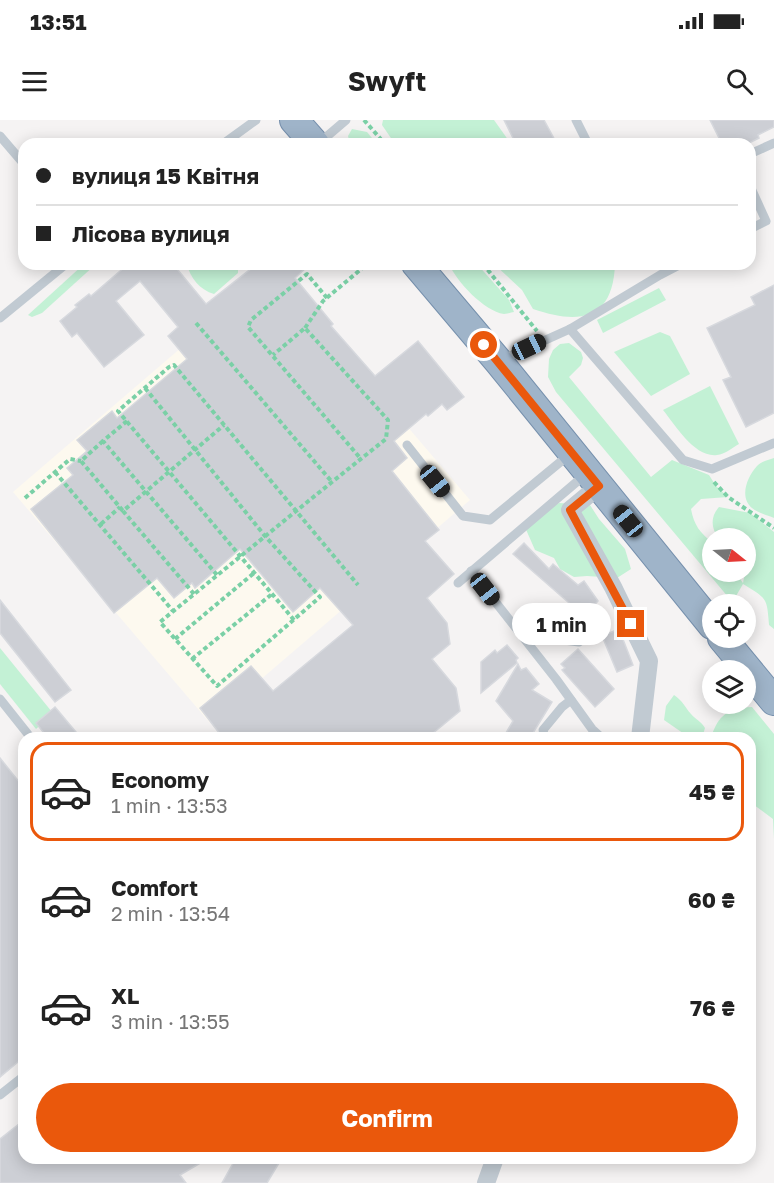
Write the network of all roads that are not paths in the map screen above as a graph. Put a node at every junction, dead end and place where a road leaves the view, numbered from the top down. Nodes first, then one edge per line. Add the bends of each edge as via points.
1 (256, 120) edge
2 (294, 120) edge
3 (346, 120) edge
4 (576, 120) edge
5 (0, 136) edge
6 (231, 138) edge
7 (310, 138) edge
8 (324, 138) edge
9 (585, 138) edge
10 (774, 143) edge
11 (756, 151) edge
12 (18, 157) edge
13 (756, 199) edge
14 (756, 226) edge
15 (59, 270) edge
16 (421, 270) edge
17 (671, 270) edge
18 (0, 318) edge
19 (570, 329) junction
20 (498, 361) junction
21 (774, 443) edge
22 (407, 445) dead end
23 (586, 470) junction
24 (471, 571) junction
25 (458, 583) dead end
26 (702, 614) edge
27 (598, 624) dead end
28 (526, 641) junction
29 (731, 648) edge
30 (773, 697) edge
31 (0, 699) edge
32 (571, 700) junction
33 (26, 732) edge
34 (544, 732) edge
35 (595, 732) edge
36 (641, 732) edge
37 (18, 1081) edge
38 (0, 1095) edge
39 (493, 1164) edge
40 (486, 1183) edge

1 - 6 lane
2 - 7 highway
3 - 8 lane
4 - 9 lane
5 - 12 lane
10 - 11 lane
13 - 14 lane via 766,221
15 - 18 lane
16 - 20 highway
17 - 19 lane
19 - 20 lane
19 - 21 lane via 683,460 712,469
20 - 23 highway
22 - 23 lane via 463,516 490,520
23 - 24 lane
23 - 26 highway
23 - 36 street via 570,510 649,661
24 - 25 lane
24 - 28 lane
27 - 28 lane via 579,642 534,636
28 - 32 lane
29 - 30 highway
31 - 33 lane
32 - 34 lane
32 - 35 lane
37 - 38 lane
39 - 40 street

